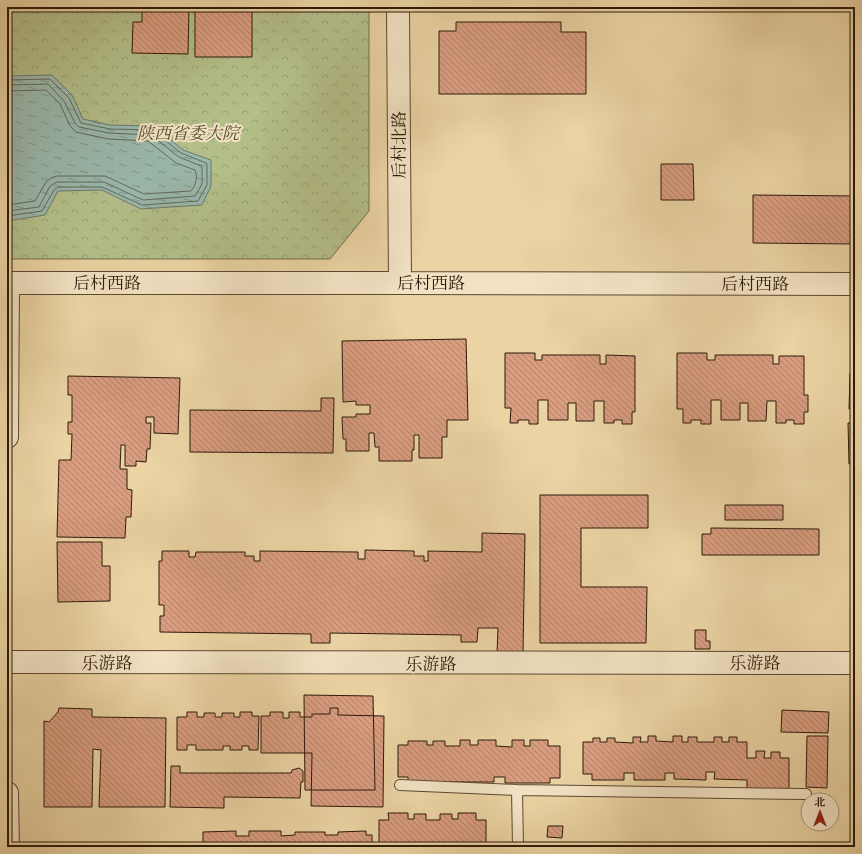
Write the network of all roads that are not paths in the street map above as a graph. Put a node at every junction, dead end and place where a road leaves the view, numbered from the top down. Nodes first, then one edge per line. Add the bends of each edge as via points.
1 (398, 7) edge
2 (8, 283) edge
3 (400, 283) junction
4 (855, 284) edge
5 (7, 437) edge
6 (7, 662) edge
7 (855, 663) edge
8 (400, 786) dead end
9 (517, 790) junction
10 (7, 793) edge
11 (800, 794) edge
12 (8, 847) edge
13 (518, 847) edge

1 - 3 street, 后村北路
2 - 3 street, 后村西路
2 - 5 street
3 - 4 street, 后村西路
6 - 7 street, 乐游路
8 - 9 lane
9 - 11 lane
9 - 13 lane
10 - 12 street

